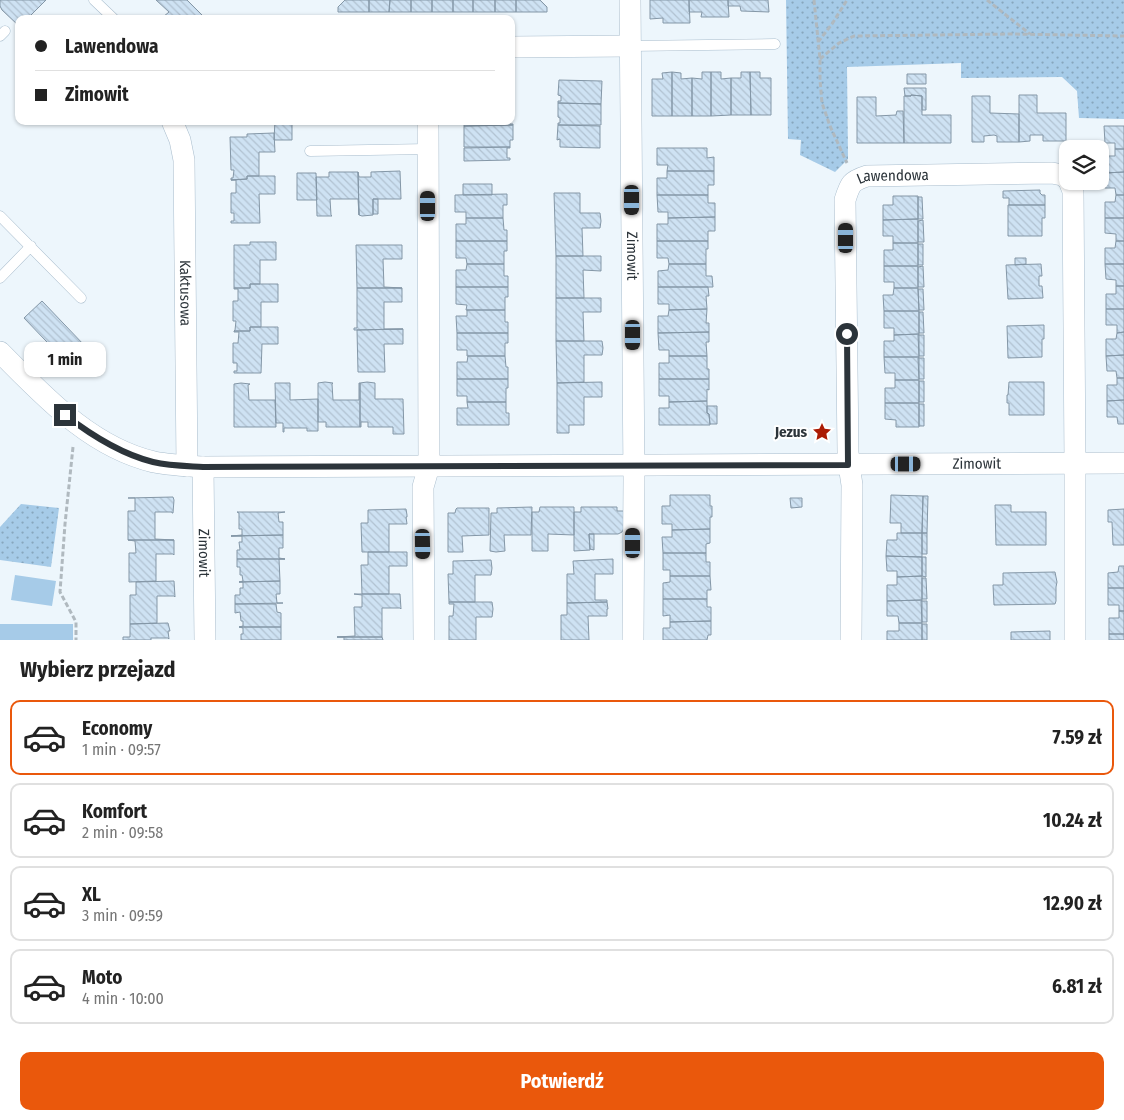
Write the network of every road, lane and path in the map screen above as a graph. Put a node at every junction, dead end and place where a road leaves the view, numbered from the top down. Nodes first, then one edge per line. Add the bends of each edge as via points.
1 (94, 0) edge
2 (630, 0) edge
3 (814, 0) edge
4 (847, 0) edge
5 (987, 0) edge
6 (110, 15) edge
7 (1030, 35) junction
8 (1124, 36) edge
9 (818, 42) junction
10 (775, 44) dead end
11 (630, 46) junction
12 (515, 47) edge
13 (820, 59) junction
14 (174, 125) edge
15 (428, 125) edge
16 (428, 149) junction
17 (310, 151) dead end
18 (1059, 174) edge
19 (856, 179) junction
20 (1073, 190) edge
21 (0, 216) edge
22 (30, 246) junction
23 (0, 278) edge
24 (81, 298) dead end
25 (0, 352) edge
26 (73, 447) dead end
27 (1075, 463) junction
28 (1124, 463) edge
29 (848, 465) junction
30 (429, 466) junction
31 (634, 466) junction
32 (195, 467) junction
33 (76, 640) edge
34 (205, 640) edge
35 (424, 640) edge
36 (633, 640) edge
37 (851, 640) edge
38 (1075, 640) edge

1 - 6 lane
2 - 11 street, Zimowit
3 - 9 path
4 - 9 path
5 - 7 path
7 - 8 path
7 - 13 path via 854,36 839,43
9 - 13 path
10 - 11 lane
11 - 12 street
11 - 31 street, Zimowit
13 - 19 path via 822,103 841,152
14 - 32 street, Kaktusowa via 184,160
15 - 16 street
16 - 17 lane
16 - 30 street
18 - 19 street, Lawendowa via 867,176
19 - 29 street, Lawendowa via 845,200
20 - 27 street, Lawendowa
21 - 22 lane
22 - 23 lane
22 - 24 lane
25 - 32 street, Zimowit via 65,415 96,437 146,460
26 - 33 path via 60,592 76,622
27 - 28 street, Zimowit
27 - 29 street, Zimowit
27 - 38 street
29 - 31 street, Zimowit
29 - 37 street via 852,485
30 - 31 street, Zimowit
30 - 32 street, Zimowit
30 - 35 street via 423,487
31 - 36 street, Zimowit
32 - 34 street, Zimowit

